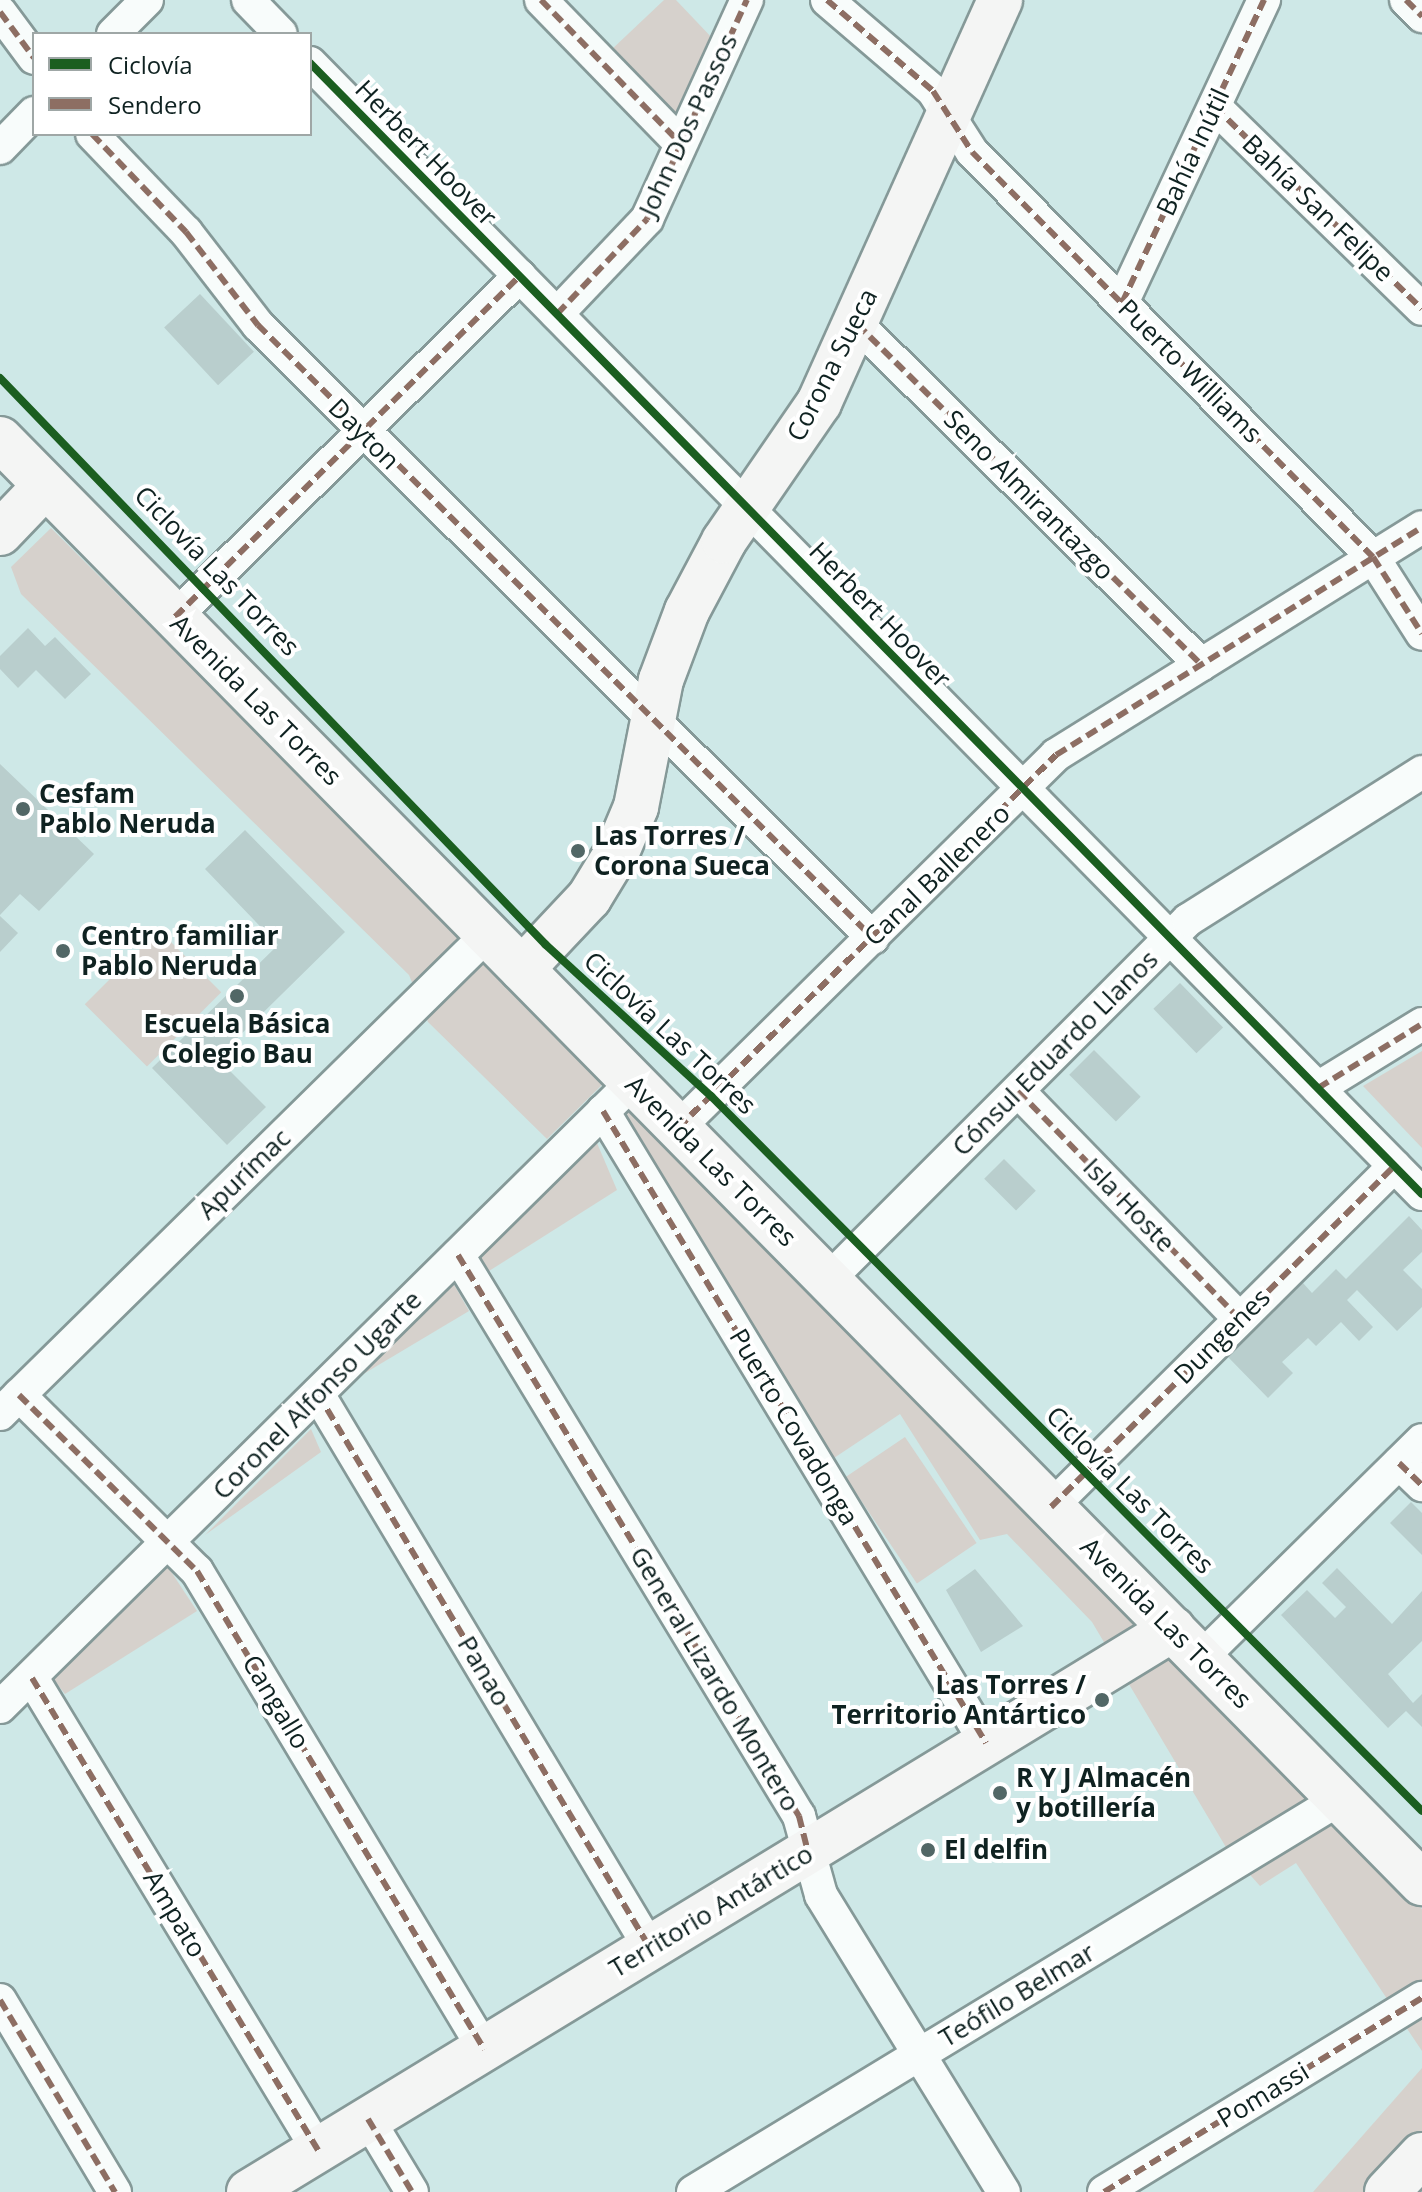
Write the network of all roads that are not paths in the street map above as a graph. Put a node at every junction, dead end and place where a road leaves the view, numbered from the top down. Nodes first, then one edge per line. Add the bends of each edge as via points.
1 (147, 0) edge
2 (248, 0) edge
3 (541, 0) edge
4 (747, 0) edge
5 (827, 0) edge
6 (1000, 0) edge
7 (1264, 0) edge
8 (1406, 0) edge
9 (0, 12) edge
10 (1422, 16) edge
11 (115, 32) edge
12 (279, 32) edge
13 (32, 55) edge
14 (312, 65) edge
15 (1215, 107) junction
16 (32, 115) edge
17 (948, 116) junction
18 (94, 136) edge
19 (680, 143) junction
20 (0, 148) edge
21 (520, 276) junction
22 (1122, 303) junction
23 (1422, 309) edge
24 (557, 314) junction
25 (857, 324) junction
26 (362, 432) junction
27 (0, 439) edge
28 (45, 486) junction
29 (747, 508) junction
30 (1422, 527) edge
31 (0, 533) edge
32 (1373, 557) junction
33 (175, 617) junction
34 (1422, 634) edge
35 (1201, 665) junction
36 (652, 720) junction
37 (1422, 772) edge
38 (1024, 790) junction
39 (488, 934) junction
40 (873, 938) junction
41 (1170, 939) junction
42 (522, 969) junction
43 (1422, 1024) edge
44 (1318, 1088) junction
45 (1018, 1091) junction
46 (618, 1096) junction
47 (678, 1128) junction
48 (1394, 1166) junction
49 (1422, 1194) edge
50 (458, 1255) junction
51 (829, 1279) junction
52 (1240, 1319) junction
53 (318, 1394) junction
54 (10, 1404) edge
55 (1422, 1440) edge
56 (1399, 1463) junction
57 (1422, 1485) edge
58 (1051, 1507) junction
59 (168, 1543) junction
60 (1187, 1644) junction
61 (32, 1678) junction
62 (0, 1707) edge
63 (986, 1743) junction
64 (1340, 1799) junction
65 (808, 1852) junction
66 (1422, 1883) edge
67 (650, 1948) junction
68 (1422, 1998) edge
69 (0, 2000) edge
70 (484, 2049) junction
71 (919, 2054) junction
72 (368, 2119) junction
73 (318, 2150) junction
74 (1422, 2155) edge
75 (115, 2192) edge
76 (249, 2192) edge
77 (412, 2192) edge
78 (693, 2192) edge
79 (1004, 2192) edge
80 (1104, 2192) edge
81 (1387, 2192) edge

1 - 11 street
2 - 12 street
3 - 19 street
4 - 19 street, John Dos Passos
5 - 17 street, Puerto Williams via 933,91
6 - 17 street, Corona Sueca
7 - 15 street, Bahía Inútil
8 - 10 street
9 - 13 street
14 - 21 street, Herbert Hoover
15 - 22 street, Bahía Inútil
15 - 23 street, Bahía San Felipe
16 - 20 street
17 - 22 street, Puerto Williams via 972,152
17 - 25 street, Corona Sueca
18 - 26 street, Dayton via 186,232 243,309
19 - 24 street, John Dos Passos via 647,219
21 - 24 street, Herbert Hoover
21 - 26 street
22 - 32 street, Puerto Williams
24 - 29 street, Herbert Hoover
25 - 29 street, Corona Sueca via 812,415
25 - 35 street, Seno Almirantazgo
26 - 33 street
26 - 36 street, Dayton
27 - 28 street, Avenida Las Torres
28 - 31 street
28 - 33 street, Avenida Las Torres
29 - 36 street, Corona Sueca via 687,611
29 - 38 street, Herbert Hoover
30 - 32 street, Canal Ballenero
32 - 34 street, Puerto Williams
32 - 35 street, Canal Ballenero
33 - 39 street, Avenida Las Torres
35 - 38 street, Canal Ballenero via 1056,755
36 - 40 street
36 - 42 street, Corona Sueca via 636,807 617,852 589,898
37 - 41 street, Cónsul Eduardo Llanos via 1200,912
38 - 40 street, Canal Ballenero
38 - 41 street, Herbert Hoover
39 - 42 street, Avenida Las Torres
39 - 54 street, Apurímac
40 - 47 street, Canal Ballenero
41 - 44 street, Herbert Hoover
41 - 45 street, Cónsul Eduardo Llanos
42 - 46 street, Avenida Las Torres
43 - 44 street
44 - 48 street, Herbert Hoover
45 - 51 street, Cónsul Eduardo Llanos
45 - 52 street, Isla Hoste
46 - 47 street, Avenida Las Torres
46 - 50 street, Coronel Alfonso Ugarte
46 - 63 street, Puerto Covadonga
47 - 51 street, Avenida Las Torres
48 - 49 street, Herbert Hoover
48 - 52 street, Dungenes
50 - 53 street, Coronel Alfonso Ugarte
50 - 65 street, General Lizardo Montero via 799,1816
51 - 58 street, Avenida Las Torres
52 - 58 street, Dungenes
53 - 59 street, Coronel Alfonso Ugarte
53 - 67 street, Panao
54 - 59 street, Cangallo
55 - 56 street, Territorio Antártico
56 - 57 street
56 - 60 street, Territorio Antártico
58 - 60 street, Avenida Las Torres
59 - 61 street, Coronel Alfonso Ugarte
59 - 70 street, Cangallo via 197,1571
60 - 63 street, Territorio Antártico
60 - 64 street, Avenida Las Torres
61 - 62 street, Coronel Alfonso Ugarte
61 - 73 street, Ampato
63 - 65 street, Territorio Antártico
64 - 66 street, Avenida Las Torres
64 - 71 street, Teófilo Belmar
65 - 67 street, Territorio Antártico
65 - 71 street, General Lizardo Montero via 821,1895
67 - 70 street, Territorio Antártico
68 - 80 street, Pomassi
69 - 75 street
70 - 72 street, Territorio Antártico
71 - 78 street, Teófilo Belmar
71 - 79 street, General Lizardo Montero
72 - 73 street, Territorio Antártico
72 - 77 street
73 - 76 street, Territorio Antártico
74 - 81 street

